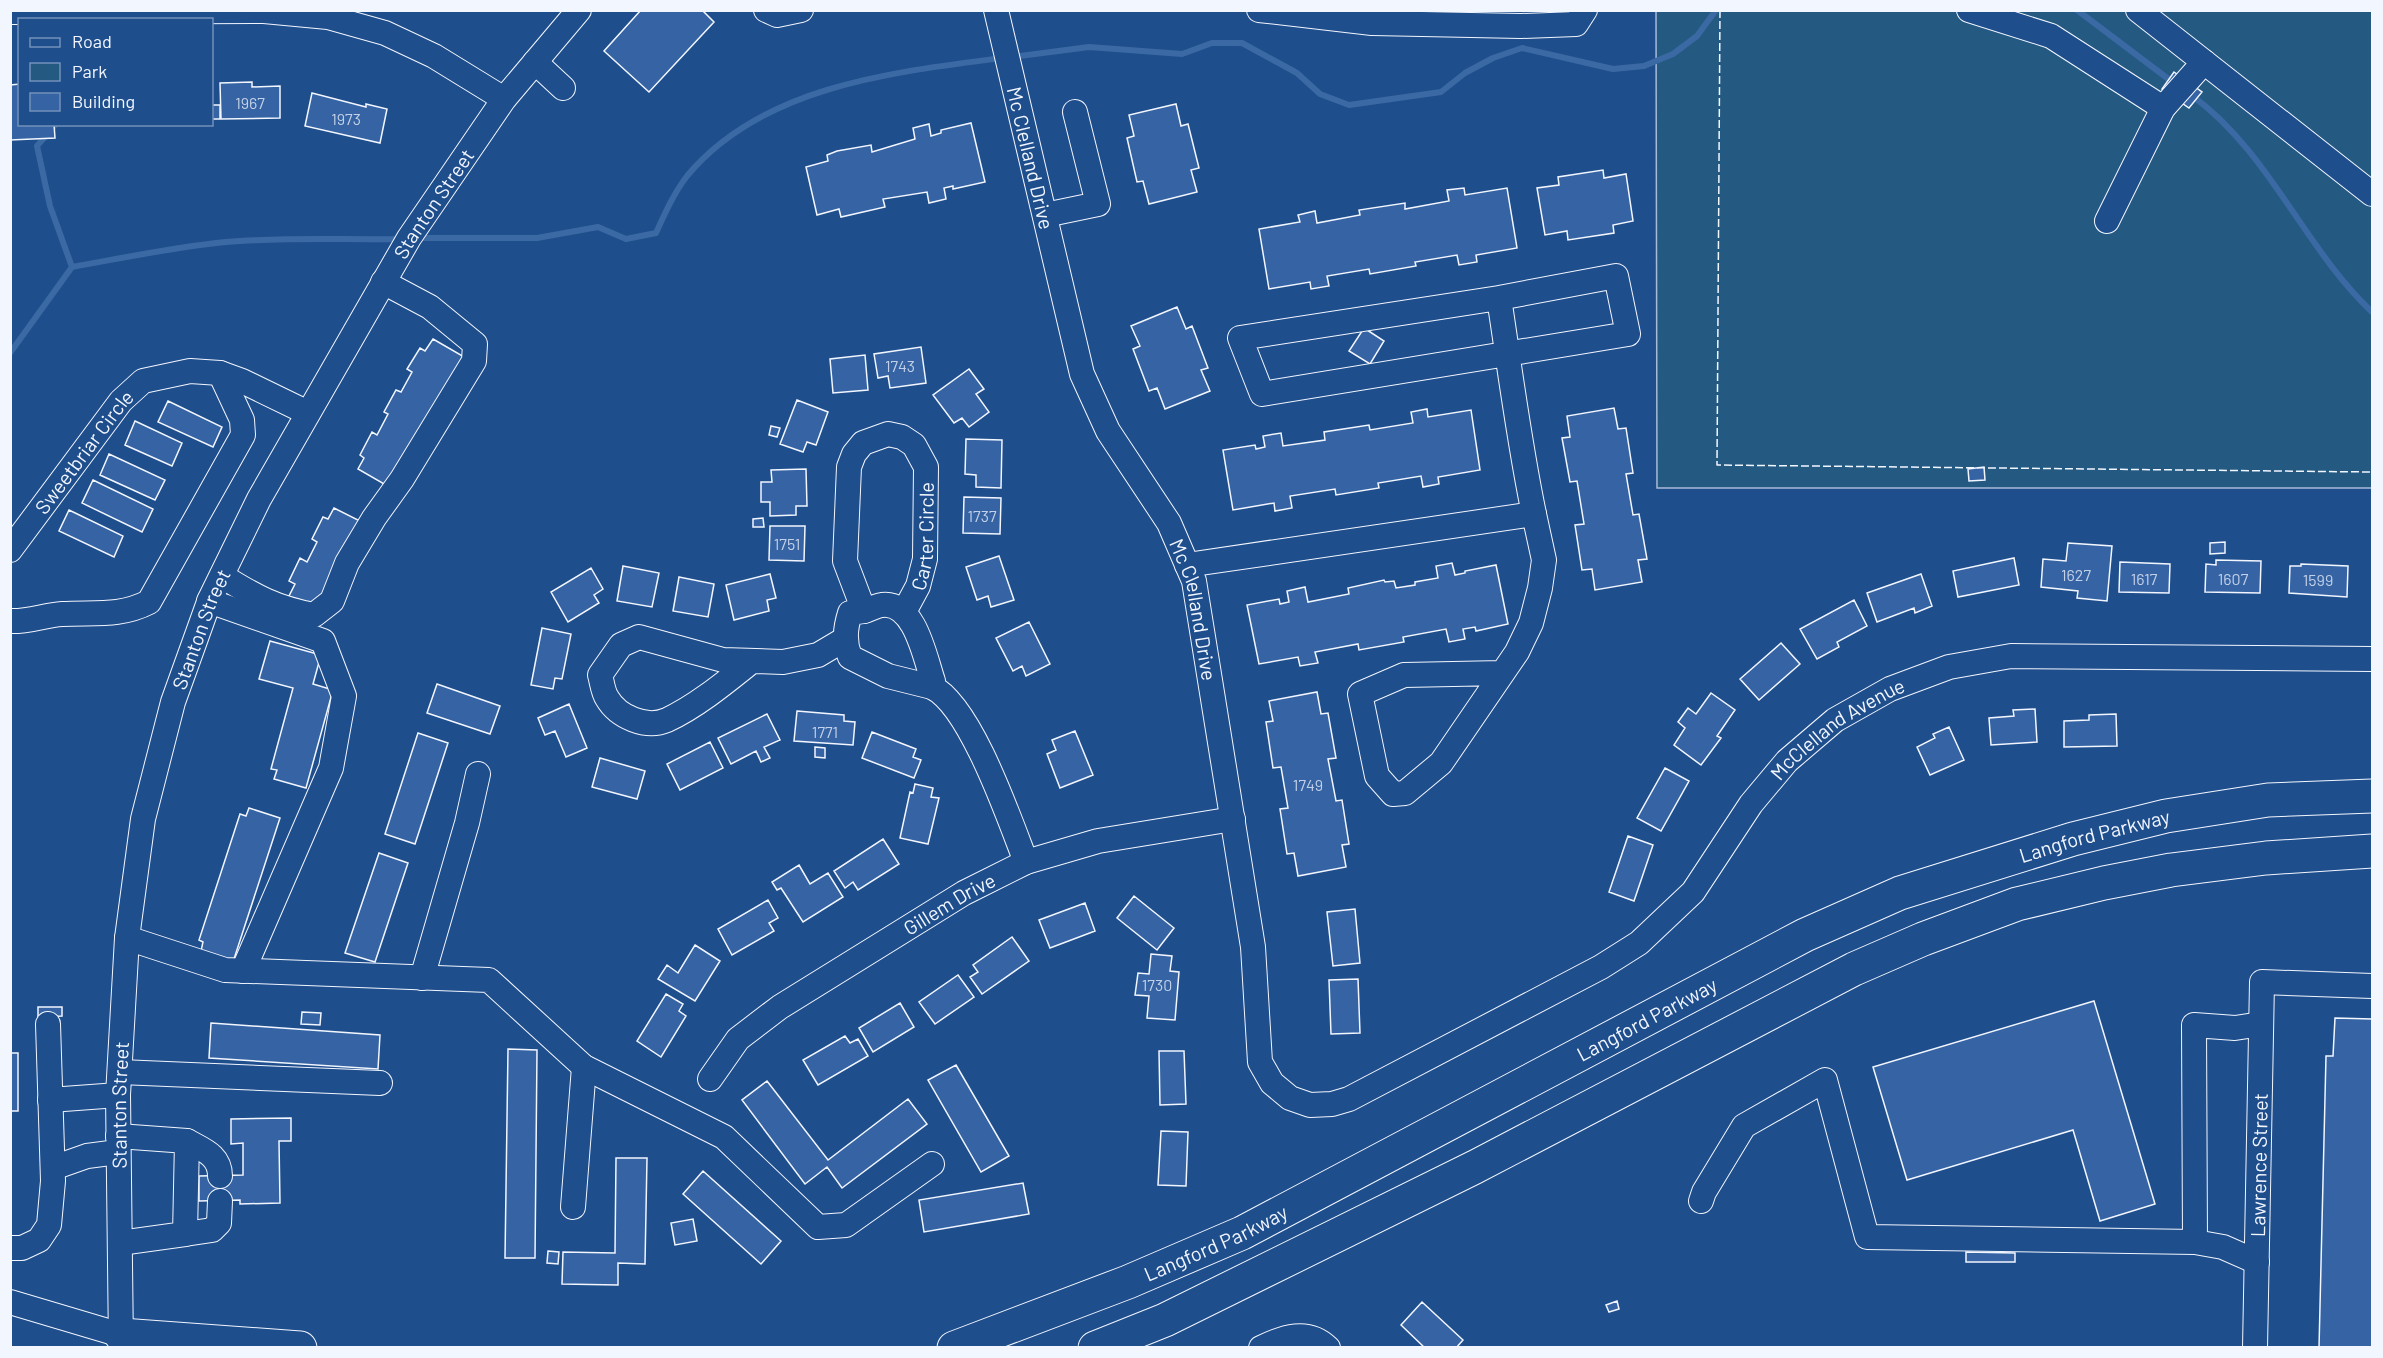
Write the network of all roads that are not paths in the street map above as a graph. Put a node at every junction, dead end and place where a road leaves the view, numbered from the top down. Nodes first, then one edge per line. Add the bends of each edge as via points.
1 (579, 10) edge
2 (766, 10) edge
3 (801, 10) edge
4 (996, 10) edge
5 (1259, 10) edge
6 (1585, 10) edge
7 (1969, 10) edge
8 (2138, 10) edge
9 (264, 11) edge
10 (10, 12) edge
11 (535, 62) junction
12 (2197, 70) junction
13 (563, 88) dead end
14 (504, 99) junction
15 (2168, 104) junction
16 (1074, 112) dead end
17 (2373, 194) edge
18 (1045, 215) junction
19 (2107, 221) dead end
20 (383, 282) junction
21 (1499, 298) junction
22 (1507, 355) junction
23 (220, 373) junction
24 (308, 413) junction
25 (1534, 514) junction
26 (10, 550) edge
27 (1187, 565) junction
28 (222, 576) junction
29 (209, 601) junction
30 (864, 610) junction
31 (904, 612) junction
32 (10, 621) edge
33 (845, 639) junction
34 (2373, 659) edge
35 (752, 661) junction
36 (1502, 673) junction
37 (932, 687) junction
38 (478, 774) dead end
39 (2373, 796) edge
40 (1233, 819) junction
41 (2373, 851) edge
42 (1026, 862) junction
43 (127, 938) junction
44 (243, 971) junction
45 (422, 978) junction
46 (2373, 986) edge
47 (48, 1024) dead end
48 (2261, 1024) junction
49 (1411, 1066) joint
50 (584, 1067) junction
51 (710, 1079) dead end
52 (119, 1083) junction
53 (380, 1083) dead end
54 (51, 1100) junction
55 (187, 1141) junction
56 (118, 1144) junction
57 (932, 1164) dead end
58 (53, 1168) junction
59 (220, 1176) dead end
60 (220, 1200) dead end
61 (1701, 1201) dead end
62 (573, 1207) dead end
63 (185, 1234) junction
64 (2195, 1242) junction
65 (120, 1243) junction
66 (10, 1248) edge
67 (2257, 1262) junction
68 (10, 1302) edge
69 (1165, 1320) junction
70 (121, 1341) edge
71 (300, 1347) edge
72 (954, 1347) edge
73 (1095, 1347) edge
74 (1116, 1347) edge
75 (1261, 1347) edge
76 (1328, 1347) edge
77 (2255, 1347) edge

1 - 11 street, Stanton Street
2 - 3 street via 777,15
4 - 18 street, Mc Clelland Drive
5 - 6 street via 1372,23 1521,26 1576,24
7 - 15 street via 2051,36
8 - 12 street
9 - 10 street
9 - 14 street via 328,17 386,33 434,56
11 - 13 street
11 - 14 street, Stanton Street
12 - 15 street
12 - 17 street
14 - 20 street, Stanton Street
15 - 19 street
16 - 18 street via 1098,204
18 - 27 street, Mc Clelland Drive via 1082,374 1108,431 1169,522
20 - 24 street, Stanton Street
20 - 28 street via 430,307 476,344 474,361 346,562 332,601 315,615 287,610
21 - 22 street
21 - 22 street via 1616,276 1628,334
21 - 22 street via 1240,338 1262,394
22 - 25 street
23 - 24 street, Sweetbriar Circle
23 - 26 street, Sweetbriar Circle via 190,371 143,381 121,401
23 - 32 street via 242,420 243,435 149,602 112,614 61,614
24 - 28 street, Stanton Street via 259,499
25 - 27 street
25 - 36 street via 1544,560 1540,588 1531,623
27 - 40 street, Mc Clelland Drive via 1194,581
28 - 29 street, Stanton Street
29 - 43 street, Stanton Street via 172,702 143,819
29 - 44 street via 322,641 344,696 331,768
30 - 31 street, Carter Circle via 884,604
30 - 31 street, Carter Circle via 845,561 849,467 863,443 888,435 902,437 914,445 926,467 925,560 918,586
30 - 33 street via 850,613
31 - 37 street, Carter Circle via 914,626
33 - 35 street via 818,655 783,662
33 - 37 street via 850,657 888,676
34 - 49 street, McClelland Avenue via 2011,656 1949,667 1890,688 1835,720 1787,761 1750,804 1693,892 1639,943 1601,967
35 - 35 street via 723,660 639,637 621,645 600,675 606,697 620,713 645,724 666,720
36 - 36 street via 1441,763 1405,793 1393,794 1377,776 1360,694 1404,675
37 - 42 street via 958,712 978,744
38 - 45 street
39 - 72 highway, Langford Parkway via 2268,800 2166,816 2073,839 1900,893 1805,935 1242,1233 1128,1282
40 - 42 street, Gillem Drive via 1098,841
40 - 49 street, Mc Clelland Drive via 1253,947 1260,1062 1272,1083 1290,1098 1310,1105 1332,1104
41 - 69 highway via 2266,858 2104,883 2017,904 1923,939 1833,979 1475,1167
42 - 51 street, Gillem Drive via 964,893 780,1007 738,1039
43 - 44 street via 225,970
43 - 52 street, Stanton Street
44 - 45 street
45 - 50 street via 489,980
46 - 48 street, Lawrence Street via 2262,982
47 - 54 street
48 - 64 street via 2235,1028 2194,1025
48 - 67 street, Lawrence Street via 2267,1186
50 - 57 street via 724,1137 818,1227 846,1225
50 - 62 street
52 - 53 street
52 - 54 street
52 - 56 street, Stanton Street
54 - 58 street
55 - 56 street
55 - 59 street via 216,1158
55 - 63 street
56 - 58 street
56 - 65 street, Stanton Street
58 - 66 street via 49,1225 39,1240 22,1248
60 - 63 street via 219,1223 212,1230
61 - 64 street via 1744,1126 1825,1080 1867,1237
63 - 65 street
64 - 67 street via 2223,1247
65 - 70 street, Stanton Street
67 - 77 street, Lawrence Street
68 - 70 street
69 - 73 highway
69 - 74 highway
70 - 71 highway
75 - 76 street via 1296,1334

